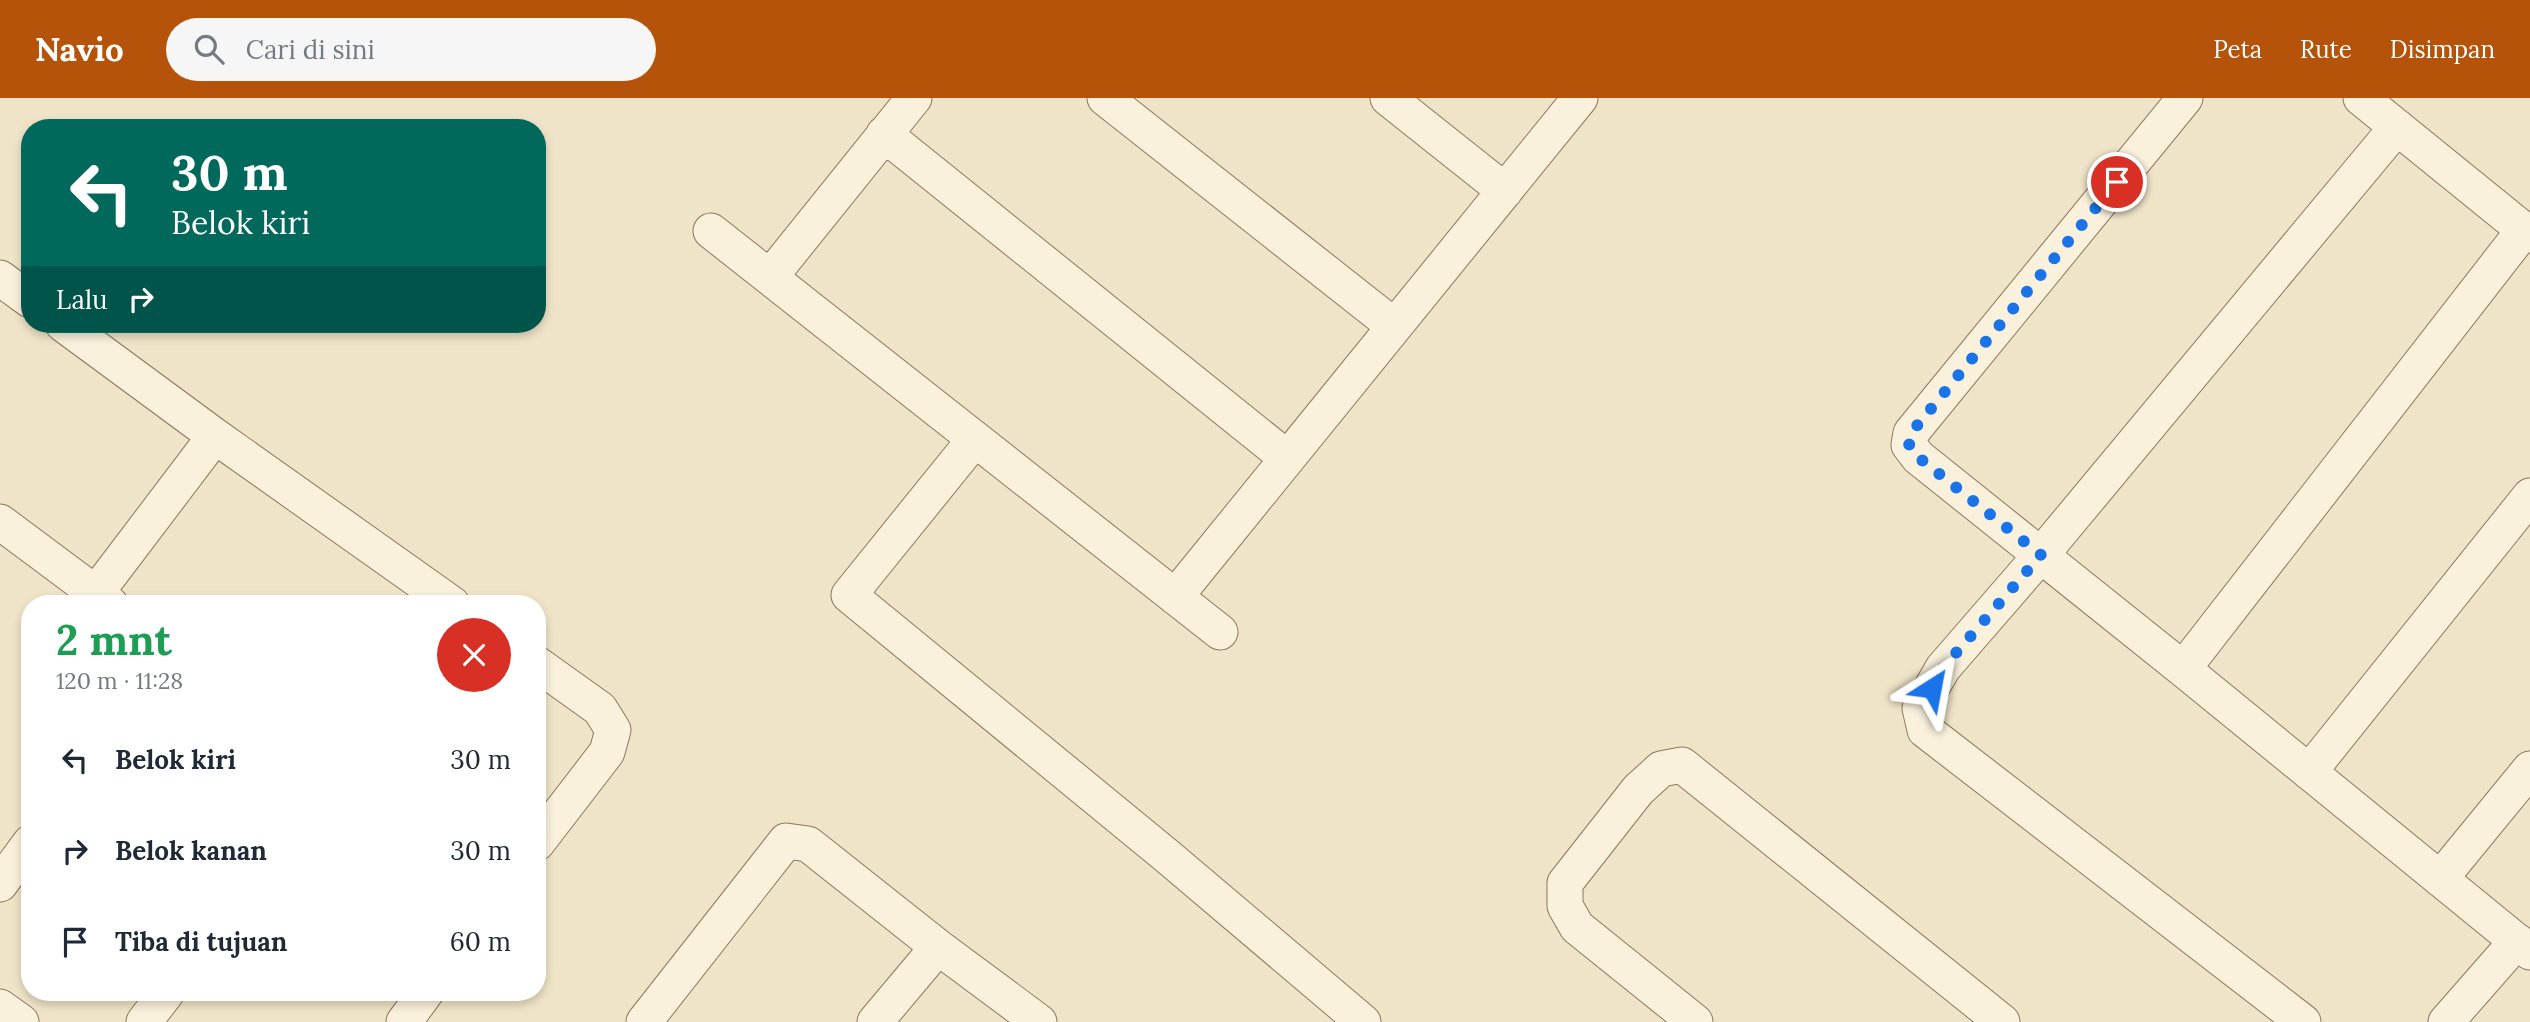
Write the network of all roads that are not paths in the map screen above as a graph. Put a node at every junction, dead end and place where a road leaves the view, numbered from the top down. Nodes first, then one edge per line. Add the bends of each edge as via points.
1 (914, 98) edge
2 (1105, 98) edge
3 (1388, 98) edge
4 (1580, 98) edge
5 (2185, 98) edge
6 (2361, 98) edge
7 (2397, 127) junction
8 (884, 134) junction
9 (1505, 191) junction
10 (711, 231) dead end
11 (2527, 233) edge
12 (770, 277) junction
13 (0, 278) edge
14 (21, 293) edge
15 (1394, 327) junction
16 (75, 333) edge
17 (215, 436) junction
18 (975, 439) junction
19 (1287, 458) junction
20 (2530, 496) edge
21 (4, 533) edge
22 (2041, 555) junction
23 (98, 595) edge
24 (105, 595) edge
25 (439, 595) edge
26 (1175, 597) junction
27 (1220, 632) dead end
28 (2183, 669) junction
29 (546, 670) edge
30 (2530, 769) edge
31 (2309, 772) junction
32 (546, 831) edge
33 (21, 855) edge
34 (2440, 879) junction
35 (0, 884) edge
36 (2524, 946) edge
37 (938, 947) junction
38 (160, 1001) edge
39 (419, 1001) edge
40 (0, 1007) edge
41 (21, 1022) edge
42 (144, 1022) edge
43 (404, 1022) edge
44 (644, 1022) edge
45 (875, 1022) edge
46 (1039, 1022) edge
47 (1363, 1022) edge
48 (1695, 1022) edge
49 (2002, 1022) edge
50 (2303, 1022) edge
51 (2446, 1022) edge

1 - 8 street
2 - 15 street
3 - 9 street
4 - 9 street
5 - 22 street via 1911,433 1913,453
6 - 7 street
7 - 11 street
7 - 22 street
8 - 12 street
8 - 19 street
9 - 15 street
10 - 12 street
11 - 28 street
12 - 18 street
13 - 14 street
15 - 19 street
16 - 17 street
17 - 24 street
17 - 25 street
18 - 26 street
18 - 47 street via 849,595
19 - 26 street
20 - 31 street
21 - 23 street
22 - 28 street
22 - 50 street via 1943,668 1920,708 1925,730
26 - 27 street
28 - 31 street
29 - 32 street via 600,709 613,730 607,752
30 - 34 street
31 - 34 street
33 - 35 street
34 - 36 street
36 - 51 street
37 - 44 street via 808,845 786,841
37 - 45 street
37 - 46 street
38 - 42 street
39 - 43 street
40 - 41 street
48 - 49 street via 1577,927 1565,906 1565,883 1638,790 1661,769 1682,765

